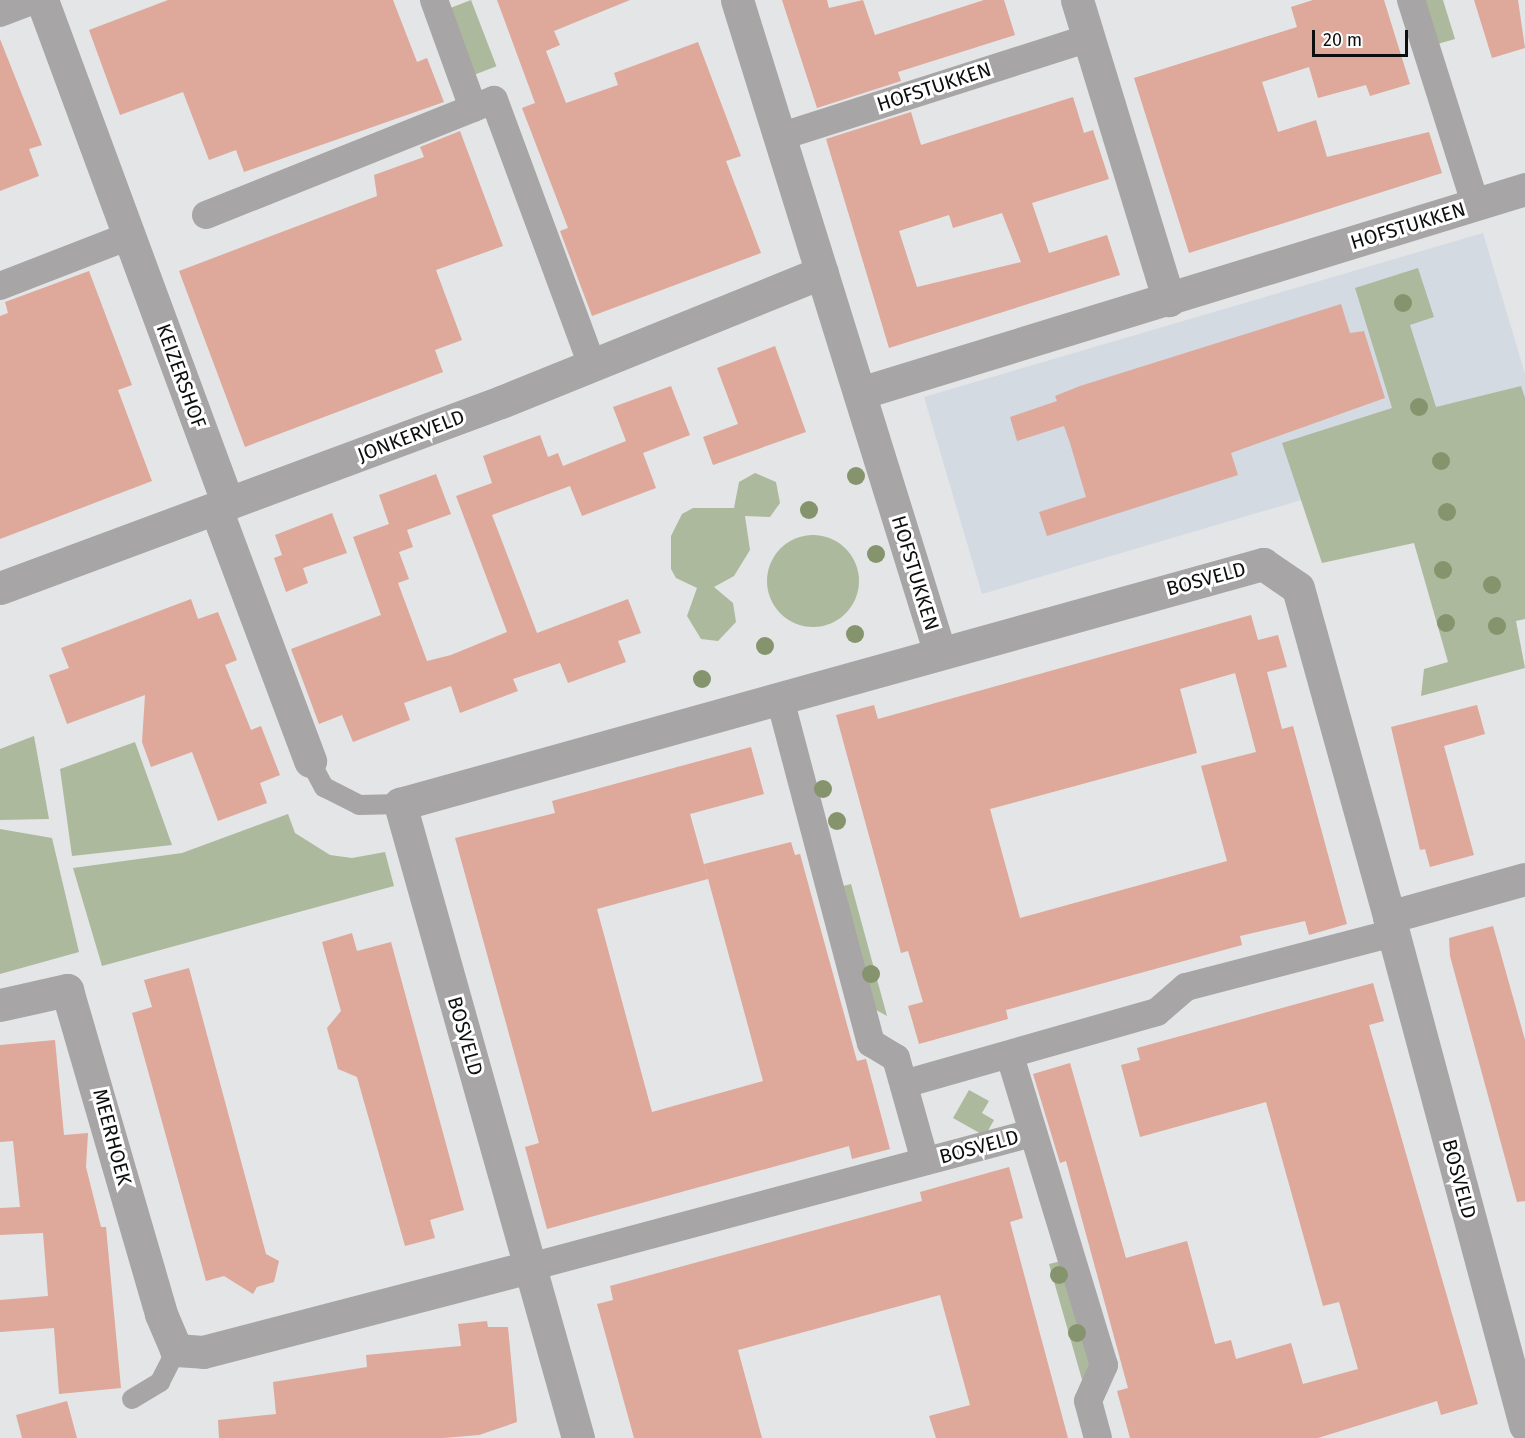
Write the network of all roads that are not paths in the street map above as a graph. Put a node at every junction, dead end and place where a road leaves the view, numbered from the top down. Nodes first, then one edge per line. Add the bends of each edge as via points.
1 (434, 0) edge
2 (737, 0) edge
3 (1077, 0) edge
4 (1411, 0) edge
5 (45, 2) edge
6 (0, 13) edge
7 (1089, 38) junction
8 (473, 108) junction
9 (779, 137) junction
10 (1525, 189) edge
11 (1476, 206) junction
12 (206, 214) dead end
13 (129, 236) junction
14 (822, 272) junction
15 (0, 286) edge
16 (1169, 300) junction
17 (593, 367) junction
18 (860, 393) junction
19 (222, 507) junction
20 (0, 588) edge
21 (939, 650) junction
22 (780, 699) junction
23 (310, 761) joint
24 (400, 804) junction
25 (1525, 879) edge
26 (1392, 925) junction
27 (0, 1005) edge
28 (1010, 1056) junction
29 (904, 1084) junction
30 (1032, 1133) junction
31 (925, 1161) junction
32 (530, 1268) junction
33 (176, 1350) junction
34 (132, 1399) dead end
35 (1525, 1425) edge
36 (578, 1438) edge
37 (1098, 1438) edge

1 - 8 street
2 - 9 street, HOFSTUKKEN
3 - 7 street
4 - 11 street, HOFSTUKKEN
5 - 6 street, KEIZERSHOF
5 - 13 street, KEIZERSHOF
7 - 9 street, HOFSTUKKEN
7 - 16 street
8 - 12 street
8 - 17 street via 494,100
9 - 14 street, HOFSTUKKEN
10 - 11 street, HOFSTUKKEN
11 - 16 street, HOFSTUKKEN
13 - 15 street
13 - 19 street, KEIZERSHOF
14 - 17 street, JONKERVELD
14 - 18 street, HOFSTUKKEN
16 - 18 street, HOFSTUKKEN
17 - 19 street, JONKERVELD
18 - 21 street, HOFSTUKKEN
19 - 20 street
19 - 23 street, KEIZERSHOF
21 - 22 street, BOSVELD
21 - 26 street, BOSVELD via 1263,564 1298,588
22 - 24 street, BOSVELD
22 - 29 street, BOSVELD via 871,1043 896,1058
23 - 24 lane, BOSVELD via 324,787 359,805
24 - 32 street, BOSVELD
25 - 26 street
26 - 28 street via 1186,987 1157,1012
26 - 35 street, BOSVELD
27 - 33 street, MEERHOEK via 67,990 161,1314
28 - 29 street
28 - 30 street, BOSVELD
29 - 31 street, BOSVELD
30 - 31 street, BOSVELD
30 - 37 street, BOSVELD via 1054,1186 1104,1365 1088,1401
31 - 32 street, BOSVELD
32 - 33 street via 203,1352
32 - 36 street, BOSVELD
33 - 34 lane via 160,1382

